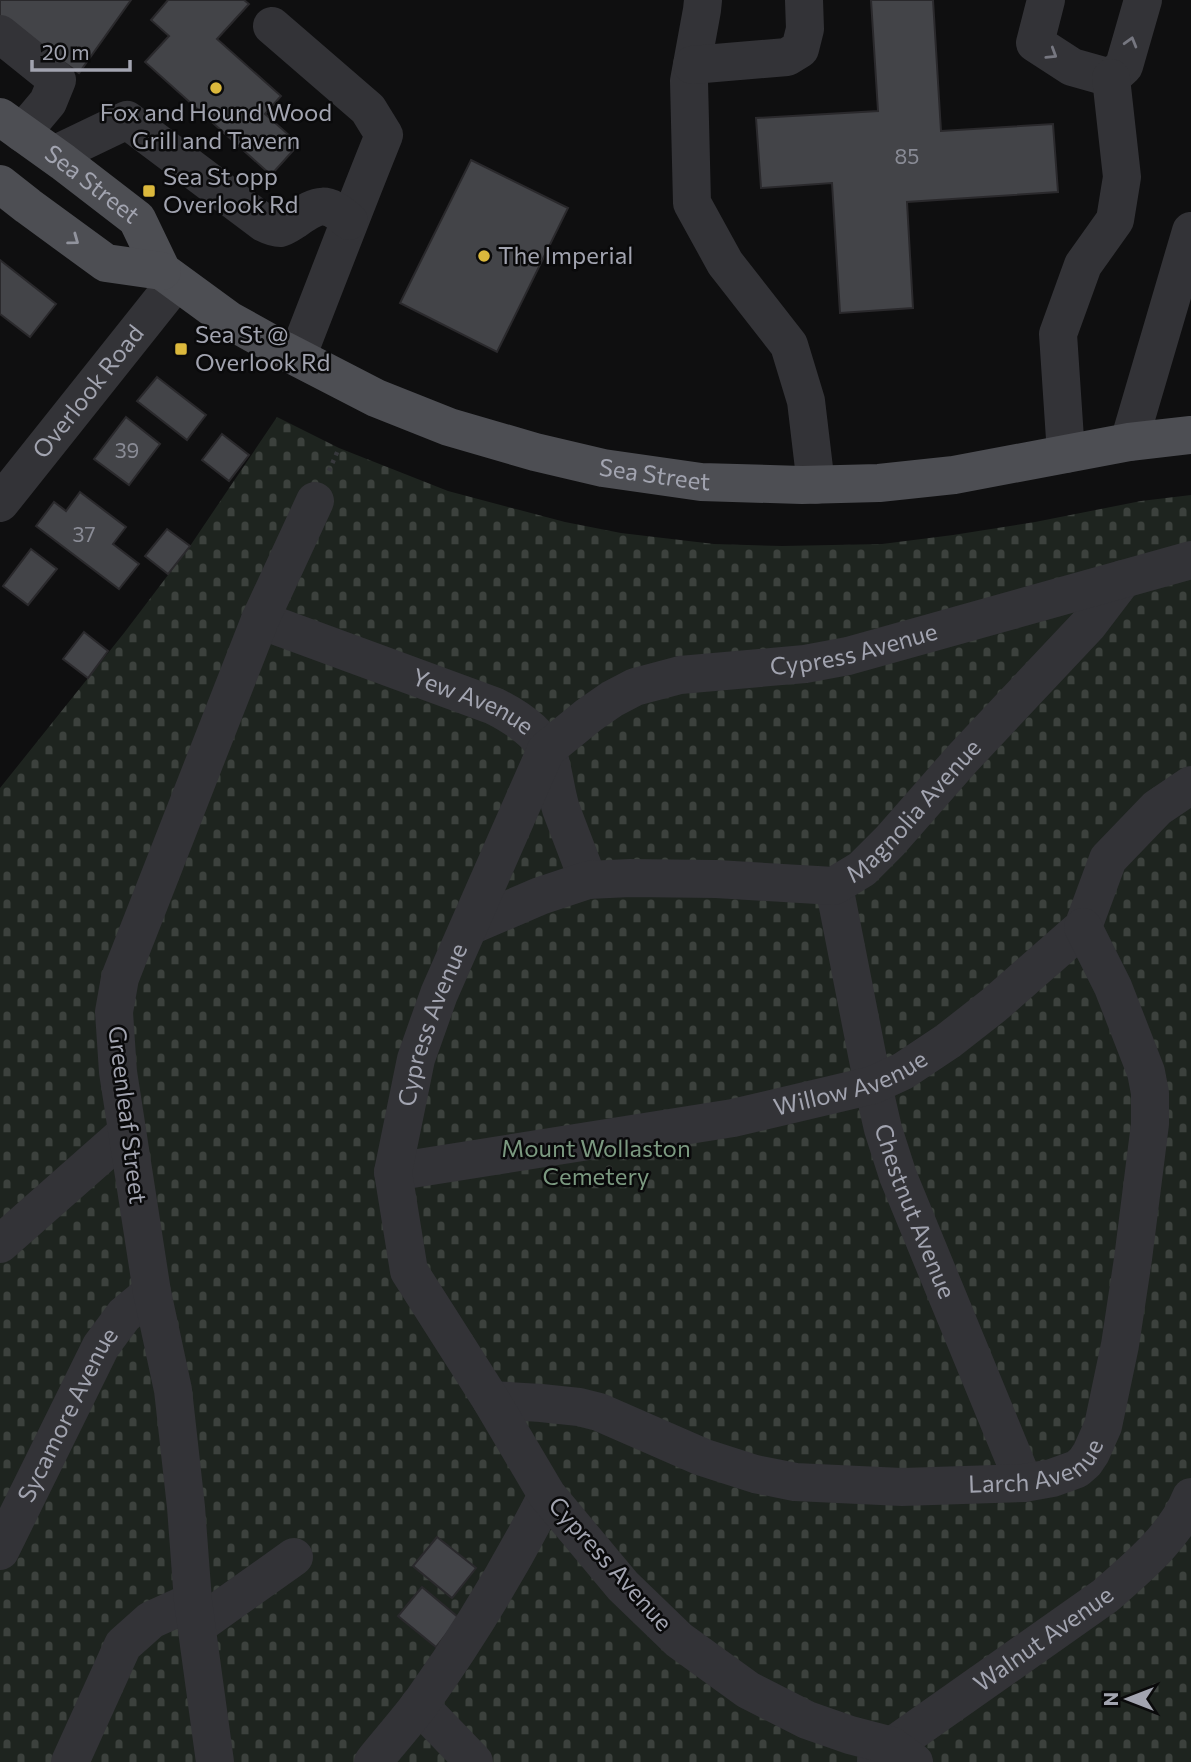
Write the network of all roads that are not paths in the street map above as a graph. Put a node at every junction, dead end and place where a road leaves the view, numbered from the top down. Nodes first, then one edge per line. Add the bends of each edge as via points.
1 (703, 0) edge
2 (804, 0) edge
3 (1046, 0) edge
4 (1143, 0) edge
5 (272, 26) dead end
6 (0, 34) edge
7 (692, 65) junction
8 (1111, 78) junction
9 (11, 125) edge
10 (54, 155) junction
11 (9, 196) edge
12 (349, 221) junction
13 (1191, 231) edge
14 (169, 276) junction
15 (1179, 313) edge
16 (297, 357) junction
17 (1191, 435) edge
18 (1129, 442) junction
19 (1066, 454) junction
20 (816, 485) junction
21 (315, 501) dead end
22 (0, 503) edge
23 (1191, 560) edge
24 (1123, 579) junction
25 (260, 620) junction
26 (547, 750) junction
27 (1191, 785) edge
28 (588, 880) junction
29 (834, 886) junction
30 (470, 926) junction
31 (1083, 927) junction
32 (873, 1085) junction
33 (127, 1132) junction
34 (393, 1172) junction
35 (0, 1244) edge
36 (152, 1292) junction
37 (491, 1400) junction
38 (1024, 1483) junction
39 (547, 1495) junction
40 (1191, 1497) edge
41 (0, 1551) edge
42 (294, 1557) dead end
43 (195, 1614) junction
44 (419, 1705) junction
45 (894, 1757) edge
46 (70, 1762) edge
47 (215, 1762) edge
48 (373, 1762) edge
49 (474, 1762) edge

1 - 7 street
2 - 7 street via 800,49 787,57
3 -> 8 street via 1034,43 1072,66
8 -> 4 street via 1124,66
5 - 12 street via 368,108 384,135
6 - 9 street via 57,80 48,102
7 - 20 street via 688,81 692,204 725,262 789,345 806,401
8 - 19 street via 1122,177 1115,220 1083,265 1058,334
9 - 10 main road, Sea Street
10 - 12 street via 127,120 264,223 278,228 321,205
10 - 14 main road, Sea Street via 137,219
11 -> 14 main road, Sea Street via 106,262
12 - 16 street
13 - 15 street
14 - 16 main road, Sea Street via 229,320
14 - 22 street, Overlook Road
15 - 18 street
16 - 20 main road, Sea Street via 376,398 449,427 535,452 603,468 701,482
17 - 18 main road, Sea Street
18 - 19 main road, Sea Street
19 - 20 main road, Sea Street via 954,475
21 - 25 street, Greenleaf Street
23 - 24 street, Cypress Avenue
24 - 26 street, Cypress Avenue via 848,656 680,675 635,687 589,715
24 - 29 street, Magnolia Avenue via 1088,625 890,841 862,869
25 - 26 street, Yew Avenue via 494,706 522,723
25 - 33 street, Greenleaf Street via 120,978 114,1012
26 - 28 street, Yew Avenue via 560,806
26 - 30 street, Cypress Avenue
27 - 31 street, Willow Avenue via 1157,808 1108,859
28 - 29 street, Magnolia Avenue via 716,879
28 - 30 street, Magnolia Avenue
29 - 32 street, Chestnut Avenue
30 - 34 street, Cypress Avenue via 416,1059
31 - 32 street, Willow Avenue via 948,1041 904,1071
31 - 38 street, Larch Avenue via 1113,987 1146,1072 1150,1124 1145,1172 1120,1345 1098,1440 1077,1469
32 - 34 street, Willow Avenue via 733,1118
32 - 38 street, Chestnut Avenue via 898,1176
33 - 35 street
33 - 36 street, Greenleaf Street
34 - 37 street, Cypress Avenue via 409,1271
36 - 41 street, Sycamore Avenue via 124,1315 101,1346
36 - 43 street, Greenleaf Street via 173,1390
37 - 38 street, Larch Avenue via 599,1412 702,1457 795,1482 902,1487
37 - 39 street, Cypress Avenue
39 - 44 street via 488,1602
39 - 45 street, Cypress Avenue via 623,1586 679,1640 748,1690
40 - 45 street, Walnut Avenue via 1176,1524 1134,1571
42 - 43 street
43 - 46 street via 150,1620 123,1645
43 - 47 street, Greenleaf Street
44 - 48 street
44 - 49 street

